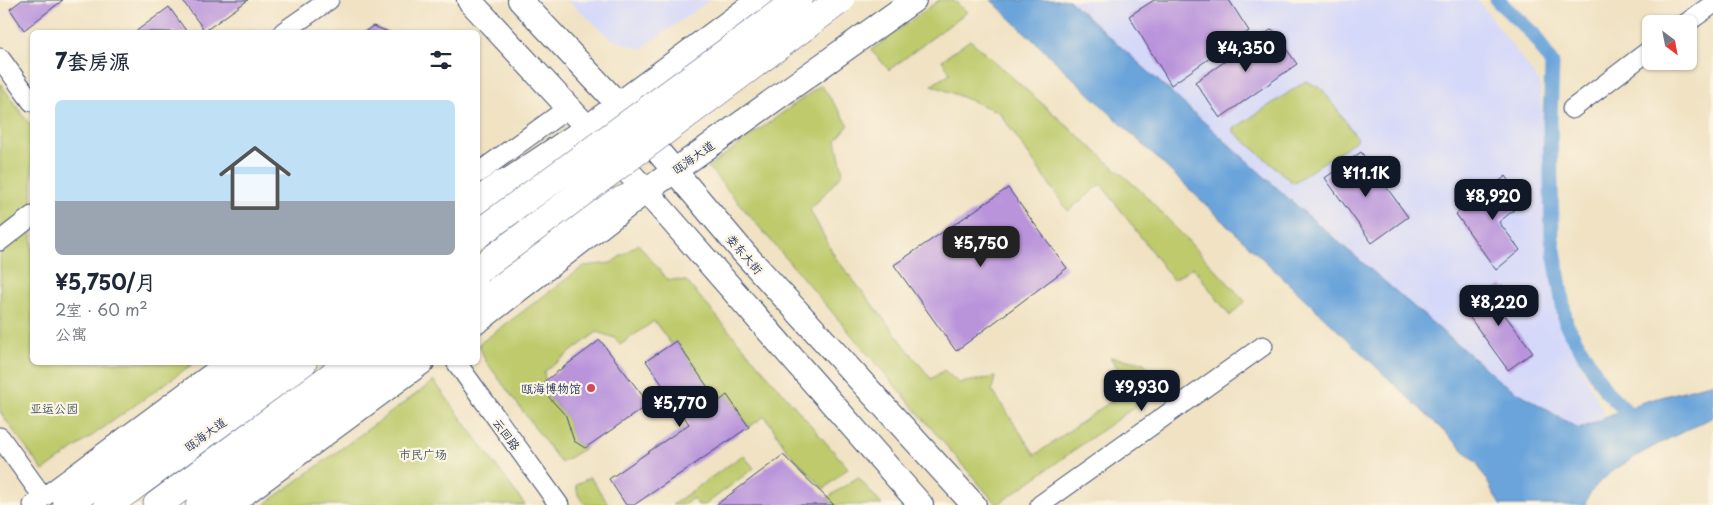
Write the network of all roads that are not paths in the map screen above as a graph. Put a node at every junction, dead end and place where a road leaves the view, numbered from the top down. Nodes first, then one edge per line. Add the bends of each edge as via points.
1 (329, 0) edge
2 (469, 0) edge
3 (520, 0) edge
4 (760, 0) edge
5 (798, 0) edge
6 (840, 0) edge
7 (914, 0) edge
8 (1713, 4) edge
9 (1698, 15) edge
10 (286, 30) edge
11 (1642, 56) edge
12 (0, 58) edge
13 (30, 99) edge
14 (618, 104) junction
15 (568, 108) junction
16 (1572, 109) dead end
17 (587, 128) junction
18 (674, 170) junction
19 (480, 172) edge
20 (503, 184) junction
21 (646, 190) junction
22 (480, 201) edge
23 (480, 207) edge
24 (30, 218) edge
25 (480, 233) edge
26 (0, 241) edge
27 (480, 269) edge
28 (480, 295) edge
29 (480, 319) edge
30 (1263, 346) dead end
31 (219, 365) edge
32 (250, 365) edge
33 (274, 365) edge
34 (299, 365) edge
35 (347, 365) edge
36 (387, 365) edge
37 (418, 365) edge
38 (458, 365) edge
39 (0, 437) edge
40 (48, 502) edge
41 (84, 505) edge
42 (108, 505) edge
43 (157, 505) edge
44 (200, 505) edge
45 (229, 505) edge
46 (559, 505) edge
47 (921, 505) edge
48 (974, 505) edge
49 (1040, 505) edge

1 - 10 street
2 - 15 main road
3 - 14 main road, 娄东大街
4 - 14 main road
5 - 25 highway, bridge
6 - 27 highway, bridge
7 - 18 main road, 瓯海大道
8 - 9 street
11 - 16 street
12 - 13 street
14 - 17 main road
14 - 18 main road, 娄东大街
15 - 17 main road
15 - 19 street
17 - 20 main road
17 - 21 main road
18 - 21 main road, 瓯海大道
18 - 48 main road, 娄东大街 via 744,253
20 - 22 highway
20 - 23 main road
21 - 28 highway via 591,212
21 - 29 main road, 瓯海大道
21 - 47 main road
24 - 26 street
30 - 49 street
31 - 40 street
32 - 40 highway
33 - 41 main road, 瓯海大道
34 - 42 highway, 瓯海大道
35 - 43 highway
36 - 44 highway
37 - 45 main road
38 - 46 street, 云回路
39 - 40 street

